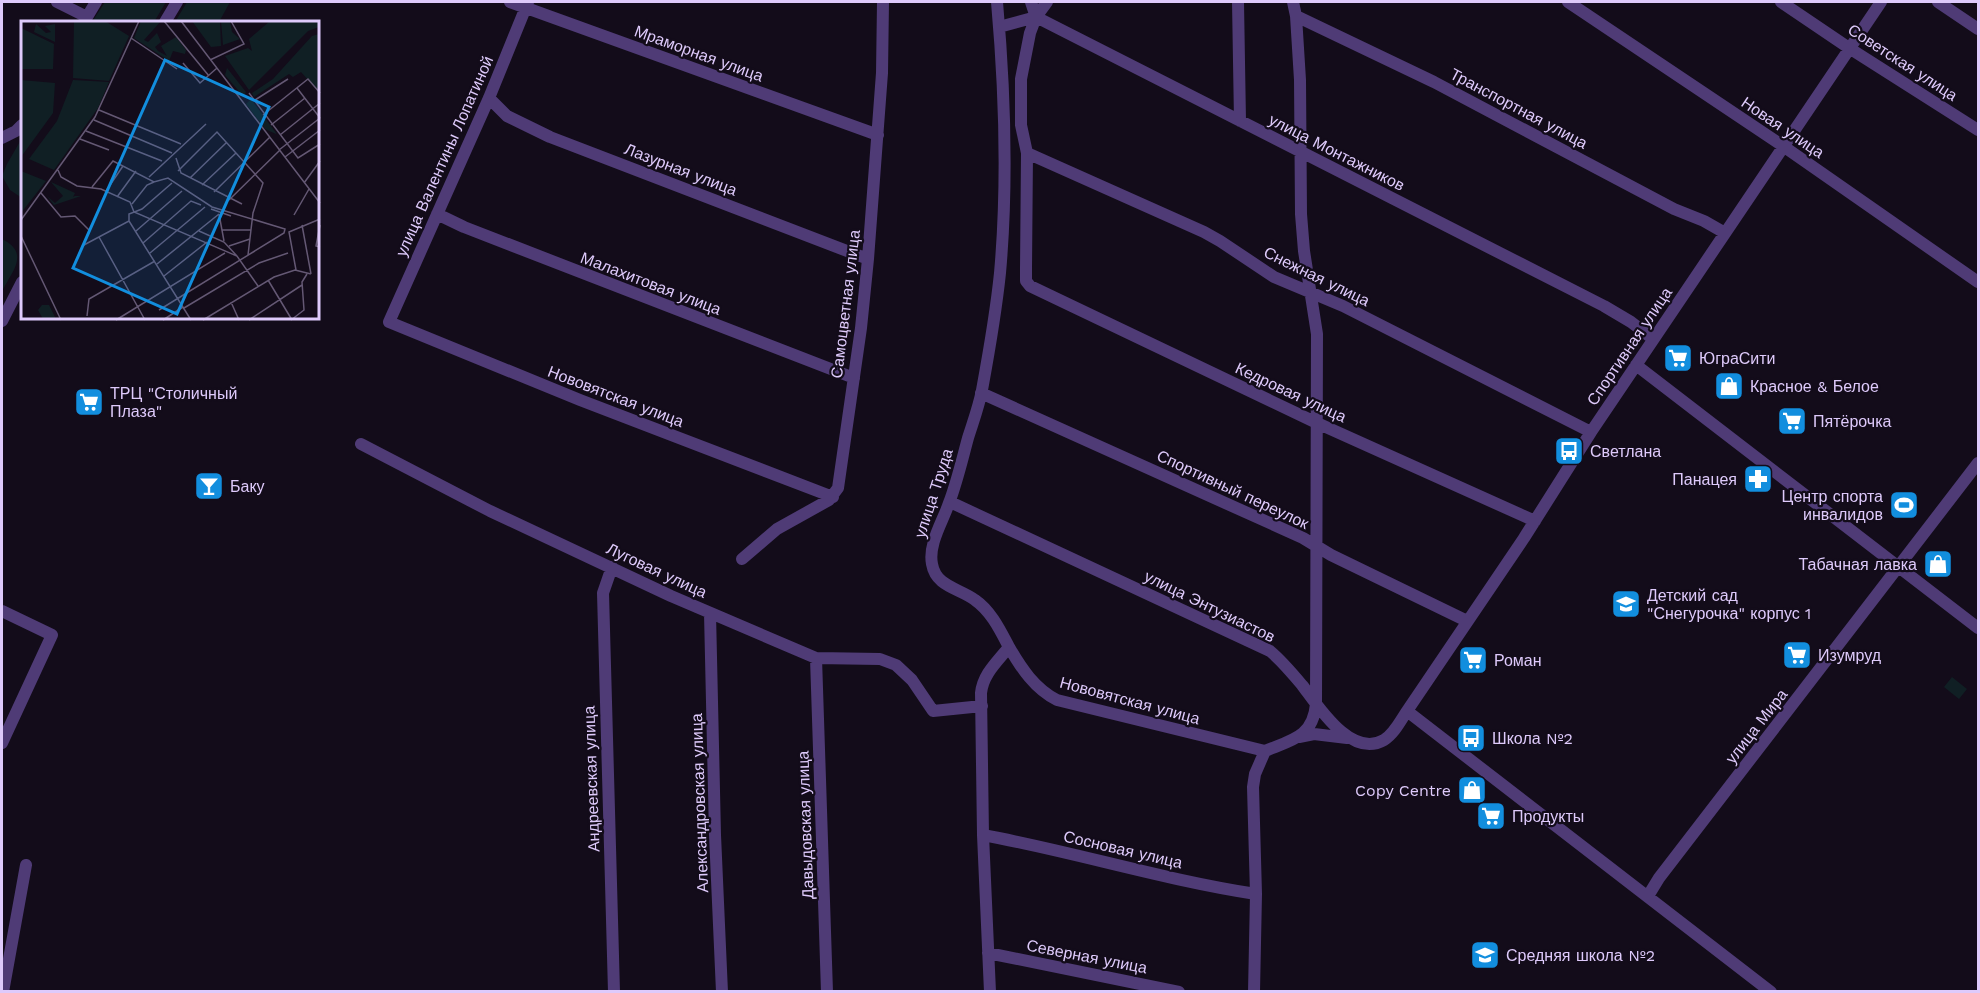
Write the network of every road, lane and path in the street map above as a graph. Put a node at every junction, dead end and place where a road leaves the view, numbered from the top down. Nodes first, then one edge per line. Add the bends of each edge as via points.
1 (57, 2) edge
2 (96, 2) edge
3 (177, 2) edge
4 (510, 2) edge
5 (883, 2) edge
6 (996, 2) edge
7 (1031, 2) edge
8 (1047, 2) edge
9 (1238, 2) edge
10 (1293, 2) edge
11 (1568, 2) edge
12 (1780, 2) edge
13 (1881, 2) edge
14 (1938, 2) edge
15 (527, 5) edge
16 (1296, 16) junction
17 (1036, 17) junction
18 (86, 20) edge
19 (166, 21) edge
20 (999, 27) junction
21 (1978, 29) edge
22 (1849, 48) junction
23 (489, 98) junction
24 (1240, 121) junction
25 (21, 126) edge
26 (1978, 130) edge
27 (878, 135) junction
28 (2, 138) edge
29 (1783, 146) junction
30 (1027, 153) junction
31 (1302, 153) junction
32 (437, 214) junction
33 (1725, 233) junction
34 (868, 259) junction
35 (1978, 282) edge
36 (21, 284) edge
37 (1309, 292) junction
38 (2, 321) edge
39 (389, 322) joint
40 (1653, 339) junction
41 (1636, 365) junction
42 (854, 378) junction
43 (981, 393) junction
44 (1317, 423) junction
45 (1591, 432) junction
46 (361, 444) dead end
47 (1978, 463) edge
48 (833, 497) junction
49 (950, 502) junction
50 (1535, 521) junction
51 (1316, 546) junction
52 (742, 559) dead end
53 (1900, 566) junction
54 (612, 567) junction
55 (2, 611) edge
56 (710, 614) junction
57 (1467, 621) junction
58 (1978, 627) edge
59 (1009, 647) junction
60 (816, 658) junction
61 (1316, 704) junction
62 (982, 706) junction
63 (1407, 711) junction
64 (1298, 737) junction
65 (1354, 739) junction
66 (2, 742) edge
67 (1265, 752) junction
68 (983, 835) junction
69 (26, 866) dead end
70 (1256, 894) junction
71 (1648, 896) junction
72 (988, 953) junction
73 (3, 992) edge
74 (614, 992) edge
75 (722, 992) edge
76 (827, 992) edge
77 (990, 992) edge
78 (1179, 992) edge
79 (1254, 992) edge
80 (1771, 992) edge

1 - 18 street
2 - 18 street
3 - 19 street
4 - 15 street, Мраморная улица
5 - 27 street, Самоцветная улица
6 - 20 street, улица Труда
7 - 17 street
8 - 17 street
9 - 24 street
10 - 16 street
11 - 29 street, Новая улица
12 - 22 street, Советская улица
13 - 22 street, Спортивная улица
14 - 21 street
15 - 23 street, улица Валентины Лопатиной
15 - 27 street, Мраморная улица
16 - 31 street
16 - 33 street, Транспортная улица via 1434,82
17 - 20 street
17 - 24 street, улица Монтажников
17 - 30 street via 1022,79 1021,125
20 - 43 street, улица Труда via 1004,209 1000,275
22 - 26 street, Советская улица
22 - 29 street, Спортивная улица
23 - 32 street, улица Валентины Лопатиной
23 - 34 street, Лазурная улица via 507,116 540,132
24 - 31 street, улица Монтажников
25 - 28 street
27 - 34 street, Самоцветная улица
29 - 33 street, Спортивная улица
29 - 35 street, Новая улица
30 - 37 street, Снежная улица via 1204,232 1274,277
30 - 44 street, Кедровая улица via 1026,280 1035,289
31 - 37 street via 1301,214
31 - 40 street, улица Монтажников via 1604,306
32 - 39 street, улица Валентины Лопатиной
32 - 42 street, Малахитовая улица
33 - 40 street, Спортивная улица
34 - 42 street, Самоцветная улица
36 - 38 street
37 - 44 street via 1317,334
37 - 45 street, Снежная улица
39 - 48 street, Нововятская улица via 568,396
40 - 41 street, Спортивная улица
41 - 45 street, Спортивная улица
41 - 53 street
42 - 48 street, Самоцветная улица via 842,472
43 - 49 street, улица Труда
43 - 51 street, Спортивный переулок
44 - 50 street, Кедровая улица
44 - 51 street
45 - 50 street, Спортивная улица
46 - 54 street, Луговая улица via 490,511
47 - 53 street, улица Мира
48 - 52 street via 784,525
49 - 59 street, улица Труда via 933,545 934,572 947,586 985,608
49 - 61 street, улица Энтузиастов via 1270,651
50 - 57 street, Спортивная улица
51 - 57 street, Спортивный переулок
51 - 61 street
53 - 58 street
53 - 71 street, улица Мира
54 - 56 street, Луговая улица
54 - 74 street, Андреевская улица via 603,593
55 - 66 street via 52,635
56 - 60 street, Луговая улица
56 - 75 street, Александровская улица
57 - 63 street, Спортивная улица
59 - 62 street via 985,678
59 - 67 street, Нововятская улица via 1025,674 1057,700
60 - 62 street, Луговая улица via 880,659 896,665 912,680 933,711
60 - 76 street, Давыдовская улица
61 - 64 street via 1310,727
61 - 65 street, улица Энтузиастов via 1335,727
62 - 68 street
63 - 65 street via 1385,739 1371,744
63 - 71 street
64 - 65 street via 1314,734
64 - 67 street
67 - 70 street via 1254,774 1253,787
68 - 70 street, Сосновая улица
68 - 72 street
69 - 73 street
70 - 79 street
71 - 80 street
72 - 77 street
72 - 78 street, Северная улица

